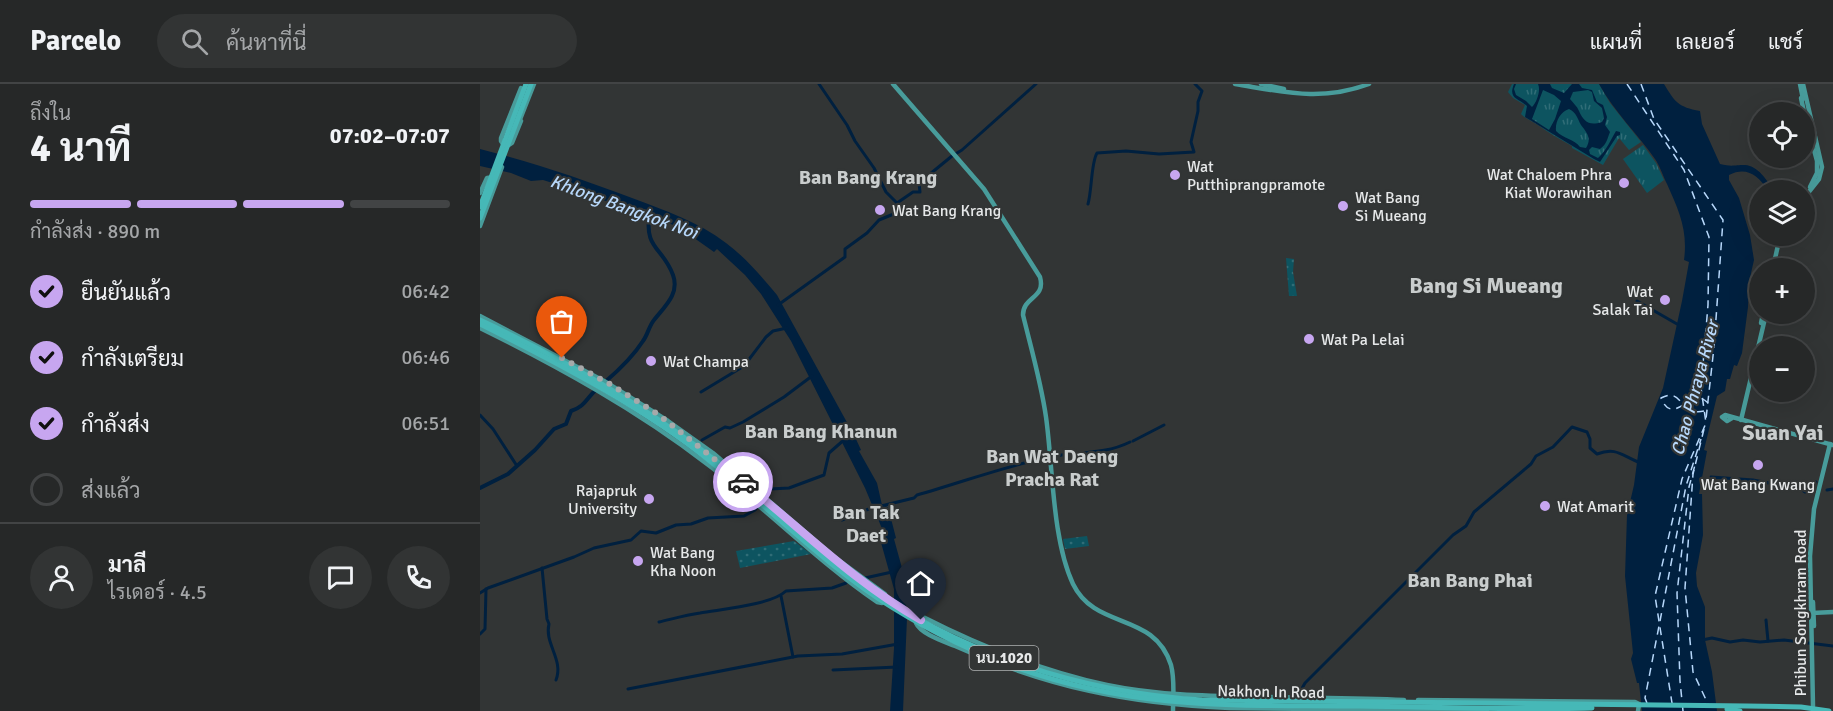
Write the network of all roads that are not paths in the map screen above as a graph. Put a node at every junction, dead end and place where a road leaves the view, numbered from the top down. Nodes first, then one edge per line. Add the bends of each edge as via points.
1 (533, 84) edge
2 (893, 84) edge
3 (1234, 84) edge
4 (1261, 84) edge
5 (1363, 84) edge
6 (1370, 84) edge
7 (1801, 84) edge
8 (523, 85) edge
9 (531, 93) junction
10 (1802, 93) junction
11 (1309, 94) junction
12 (1803, 102) edge
13 (509, 137) junction
14 (1815, 152) edge
15 (1816, 155) junction
16 (1813, 180) edge
17 (491, 182) junction
18 (1815, 182) edge
19 (1815, 184) edge
20 (480, 193) edge
21 (480, 200) edge
22 (480, 207) edge
23 (481, 222) edge
24 (480, 314) edge
25 (480, 324) edge
26 (1762, 324) edge
27 (491, 327) junction
28 (524, 350) junction
29 (542, 357) junction
30 (601, 386) junction
31 (1732, 418) dead end
32 (1741, 420) junction
33 (668, 422) junction
34 (686, 438) junction
35 (1832, 445) edge
36 (684, 446) junction
37 (695, 449) junction
38 (761, 500) junction
39 (847, 571) junction
40 (836, 572) junction
41 (866, 581) junction
42 (855, 582) junction
43 (880, 597) junction
44 (1833, 613) edge
45 (1812, 615) junction
46 (921, 622) junction
47 (952, 632) junction
48 (948, 643) junction
49 (964, 647) junction
50 (980, 648) junction
51 (1173, 682) junction
52 (1109, 685) junction
53 (1090, 686) junction
54 (1160, 693) junction
55 (1173, 694) junction
56 (1185, 695) junction
57 (1109, 696) junction
58 (1346, 698) junction
59 (1501, 700) junction
60 (1329, 701) junction
61 (1217, 702) junction
62 (1162, 703) junction
63 (1293, 703) junction
64 (1522, 703) junction
65 (1173, 704) junction
66 (1186, 705) junction
67 (1265, 705) junction
68 (1795, 705) junction
69 (1609, 706) junction
70 (1241, 708) junction
71 (1460, 708) junction
72 (1562, 708) junction
73 (1724, 708) junction
74 (1815, 709) edge
75 (1831, 710) edge
76 (1174, 711) edge
77 (1482, 711) edge
78 (1487, 711) edge
79 (1552, 711) edge
80 (1638, 711) edge
81 (1740, 711) edge
82 (1803, 711) edge

1 - 9 main road
1 - 13 main road
2 - 51 main road via 984,189 1040,277 1040,291 1022,311 1046,415 1061,542 1074,586 1096,610 1151,635 1168,660
3 - 11 main road
4 - 11 main road
5 - 11 main road
6 - 11 main road via 1334,94
7 - 10 main road
7 - 10 main road
7 - 15 main road
7 - 15 main road
8 - 9 main road via 501,138 503,144 513,142
8 - 13 main road
8 - 21 main road
9 - 23 main road
10 - 12 main road
10 - 19 main road via 1822,167
13 - 17 main road
14 - 15 main road
15 - 16 main road via 1817,173
15 - 18 main road via 1819,173
17 - 22 main road
17 - 23 main road
20 - 23 main road via 487,178 497,179
24 - 30 main road, Nakhon In Road / นบ.1020
25 - 27 main road, Nakhon In Road / นบ.1020
25 - 28 main road, Nakhon In Road / นบ.1020
26 - 32 main road
27 - 29 main road, Nakhon In Road / นบ.1020
27 - 30 main road, Nakhon In Road / นบ.1020
28 - 29 main road
28 - 30 main road, Nakhon In Road / นบ.1020
29 - 30 main road, Nakhon In Road / นบ.1020
30 - 33 main road, Nakhon In Road / นบ.1020
30 - 34 main road, Nakhon In Road / นบ.1020
30 - 36 main road, Nakhon In Road / นบ.1020
30 - 37 main road, Nakhon In Road / นบ.1020
31 - 32 main road
32 - 35 main road
33 - 34 main road
33 - 38 main road, Nakhon In Road / นบ.1020 via 712,453
34 - 38 main road, Nakhon In Road / นบ.1020
35 - 45 main road, Phibun Songkhram Road via 1814,515 1810,563
36 - 37 main road
36 - 38 main road, Nakhon In Road / นบ.1020
37 - 38 main road, Nakhon In Road / นบ.1020
38 - 39 main road, Nakhon In Road / นบ.1020
38 - 40 main road, Nakhon In Road / นบ.1020
38 - 41 main road, Nakhon In Road / นบ.1020
38 - 42 main road, Nakhon In Road / นบ.1020
39 - 41 main road
39 - 43 main road, Nakhon In Road / นบ.1020
40 - 41 main road, Nakhon In Road / นบ.1020 via 878,602 884,602 886,595
40 - 42 main road
42 - 43 main road, Nakhon In Road / นบ.1020
43 - 46 main road, Nakhon In Road / นบ.1020
44 - 45 main road
45 - 74 main road, Phibun Songkhram Road
46 - 49 main road, Nakhon In Road / นบ.1020
46 - 50 main road, Nakhon In Road / นบ.1020
47 - 48 main road, Nakhon In Road / นบ.1020 via 923,617 916,621 919,628
47 - 50 main road
47 - 52 main road, Nakhon In Road / นบ.1020 via 1034,665
48 - 49 main road
48 - 57 main road, Nakhon In Road / นบ.1020 via 1015,671
49 - 53 main road, Nakhon In Road / นบ.1020 via 1016,668
50 - 53 main road, Nakhon In Road / นบ.1020
51 - 54 main road
51 - 55 main road
51 - 56 main road via 1177,691
52 - 53 main road
52 - 54 main road, Nakhon In Road / นบ.1020
53 - 57 main road
53 - 61 main road, Nakhon In Road / นบ.1020 via 1128,694
54 - 55 main road, Nakhon In Road / นบ.1020
54 - 62 main road via 1165,698
55 - 56 main road, Nakhon In Road / นบ.1020
55 - 65 main road
56 - 63 main road, Nakhon In Road / นบ.1020
56 - 66 main road via 1180,701
57 - 62 main road, Nakhon In Road / นบ.1020
58 - 59 main road, Nakhon In Road / นบ.1020
58 - 60 main road
58 - 63 main road, Nakhon In Road / นบ.1020
59 - 64 main road
59 - 80 main road, Nakhon In Road / นบ.1020 via 1635,702 1639,704
60 - 63 main road, Nakhon In Road / นบ.1020
60 - 64 main road, Nakhon In Road / นบ.1020
61 - 63 main road, Nakhon In Road / นบ.1020
61 - 67 main road, Nakhon In Road / นบ.1020
62 - 65 main road, Nakhon In Road / นบ.1020
62 - 76 main road
63 - 67 main road, Nakhon In Road / นบ.1020
63 - 70 main road, Nakhon In Road / นบ.1020
63 - 71 main road, Nakhon In Road / นบ.1020
63 - 77 main road, Nakhon In Road / นบ.1020
64 - 69 main road, Nakhon In Road / นบ.1020
65 - 66 main road, Nakhon In Road / นบ.1020
65 - 76 main road
66 - 70 main road, Nakhon In Road / นบ.1020
66 - 76 main road
67 - 70 main road
68 - 73 main road, Nakhon In Road / นบ.1020 via 1747,704
68 - 74 main road, Nakhon In Road / นบ.1020
68 - 82 main road
69 - 72 main road, Nakhon In Road / นบ.1020
69 - 73 main road, Nakhon In Road / นบ.1020
71 - 72 main road, Nakhon In Road / นบ.1020
71 - 77 main road
72 - 79 main road
73 - 75 main road, Nakhon In Road / นบ.1020
73 - 81 main road, Nakhon In Road / นบ.1020
73 - 82 main road, Nakhon In Road / นบ.1020
74 - 75 main road, Nakhon In Road / นบ.1020
77 - 78 main road, Nakhon In Road / นบ.1020

